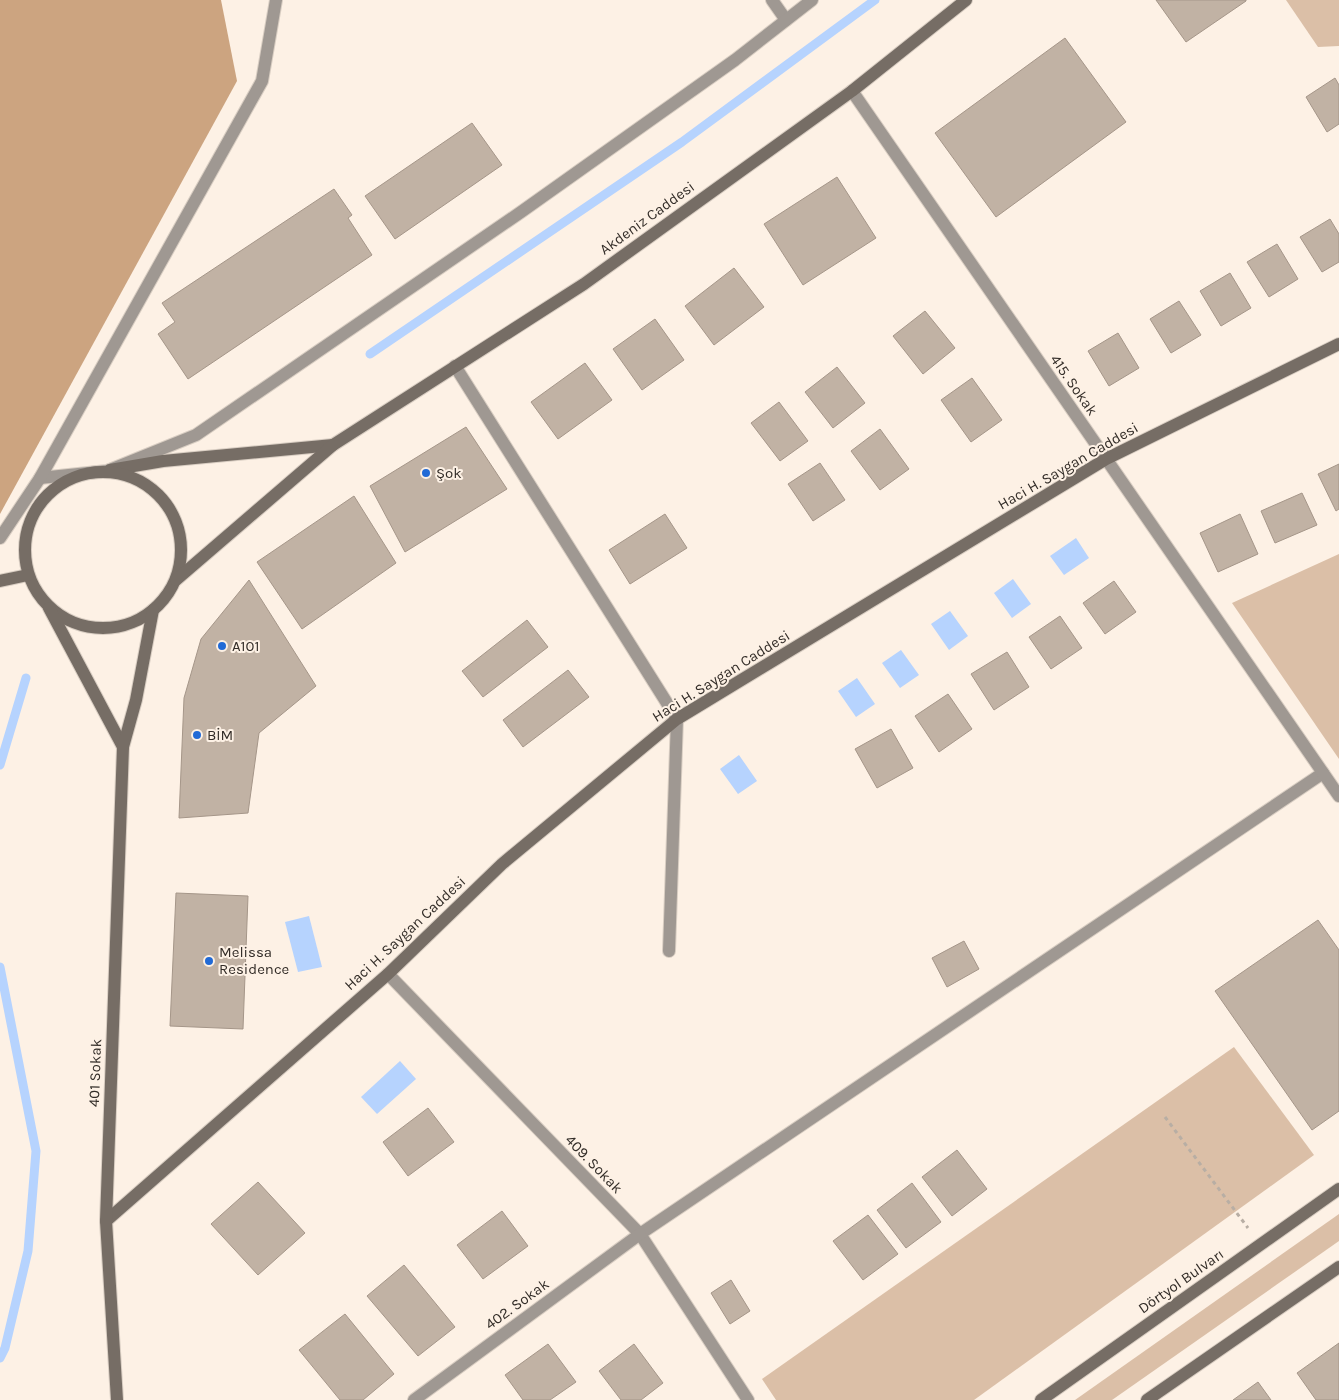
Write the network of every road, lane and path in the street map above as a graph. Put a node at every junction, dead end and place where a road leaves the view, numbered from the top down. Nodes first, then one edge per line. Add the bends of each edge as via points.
1 (276, 0) edge
2 (772, 0) edge
3 (812, 0) edge
4 (966, 0) edge
5 (786, 20) junction
6 (852, 91) junction
7 (1339, 344) edge
8 (455, 366) junction
9 (333, 445) junction
10 (1106, 460) junction
11 (107, 471) junction
12 (40, 478) junction
13 (0, 538) edge
14 (28, 575) junction
15 (176, 580) junction
16 (0, 581) edge
17 (49, 607) junction
18 (153, 610) junction
19 (677, 719) junction
20 (123, 746) junction
21 (1323, 773) junction
22 (1339, 796) edge
23 (669, 951) dead end
24 (388, 974) junction
25 (1165, 1117) dead end
26 (1339, 1189) edge
27 (106, 1221) junction
28 (640, 1234) junction
29 (1261, 1244) junction
30 (1339, 1267) edge
31 (116, 1400) edge
32 (414, 1400) edge
33 (748, 1400) edge
34 (1041, 1400) edge
35 (1147, 1400) edge

1 - 12 street via 262,82
2 - 5 street
3 - 5 street
4 - 6 street, Akdeniz Caddesi
5 - 11 street via 521,212 196,435
6 - 8 street, Akdeniz Caddesi via 584,284
6 - 10 street, 415. Sokak
7 - 10 street, Haci H. Saygan Caddesi
8 - 9 street, Akdeniz Caddesi
8 - 19 street
9 - 11 street via 163,461
9 - 15 street, Akdeniz Caddesi
10 - 19 street, Haci H. Saygan Caddesi
10 - 21 street, 415. Sokak
11 - 12 street
11 - 14 street via 69,478 40,503 25,537
11 - 15 street via 143,481 170,508 182,543
12 - 13 street
14 - 16 street
14 - 17 street
15 - 18 street
17 - 18 street via 82,626 119,627
17 - 20 street
18 - 20 street, 401 Sokak via 136,700
19 - 23 street
19 - 24 street, Haci H. Saygan Caddesi via 502,864
20 - 27 street, 401 Sokak
21 - 22 street, 415. Sokak
21 - 28 street, 402. Sokak
24 - 27 street, Haci H. Saygan Caddesi
24 - 28 street, 409. Sokak
25 - 29 path
26 - 29 street, Dörtyol Bulvarı
27 - 31 street, 401 Sokak
28 - 32 street, 402. Sokak
28 - 33 street, 409. Sokak
29 - 34 street, Dörtyol Bulvarı
30 - 35 street

